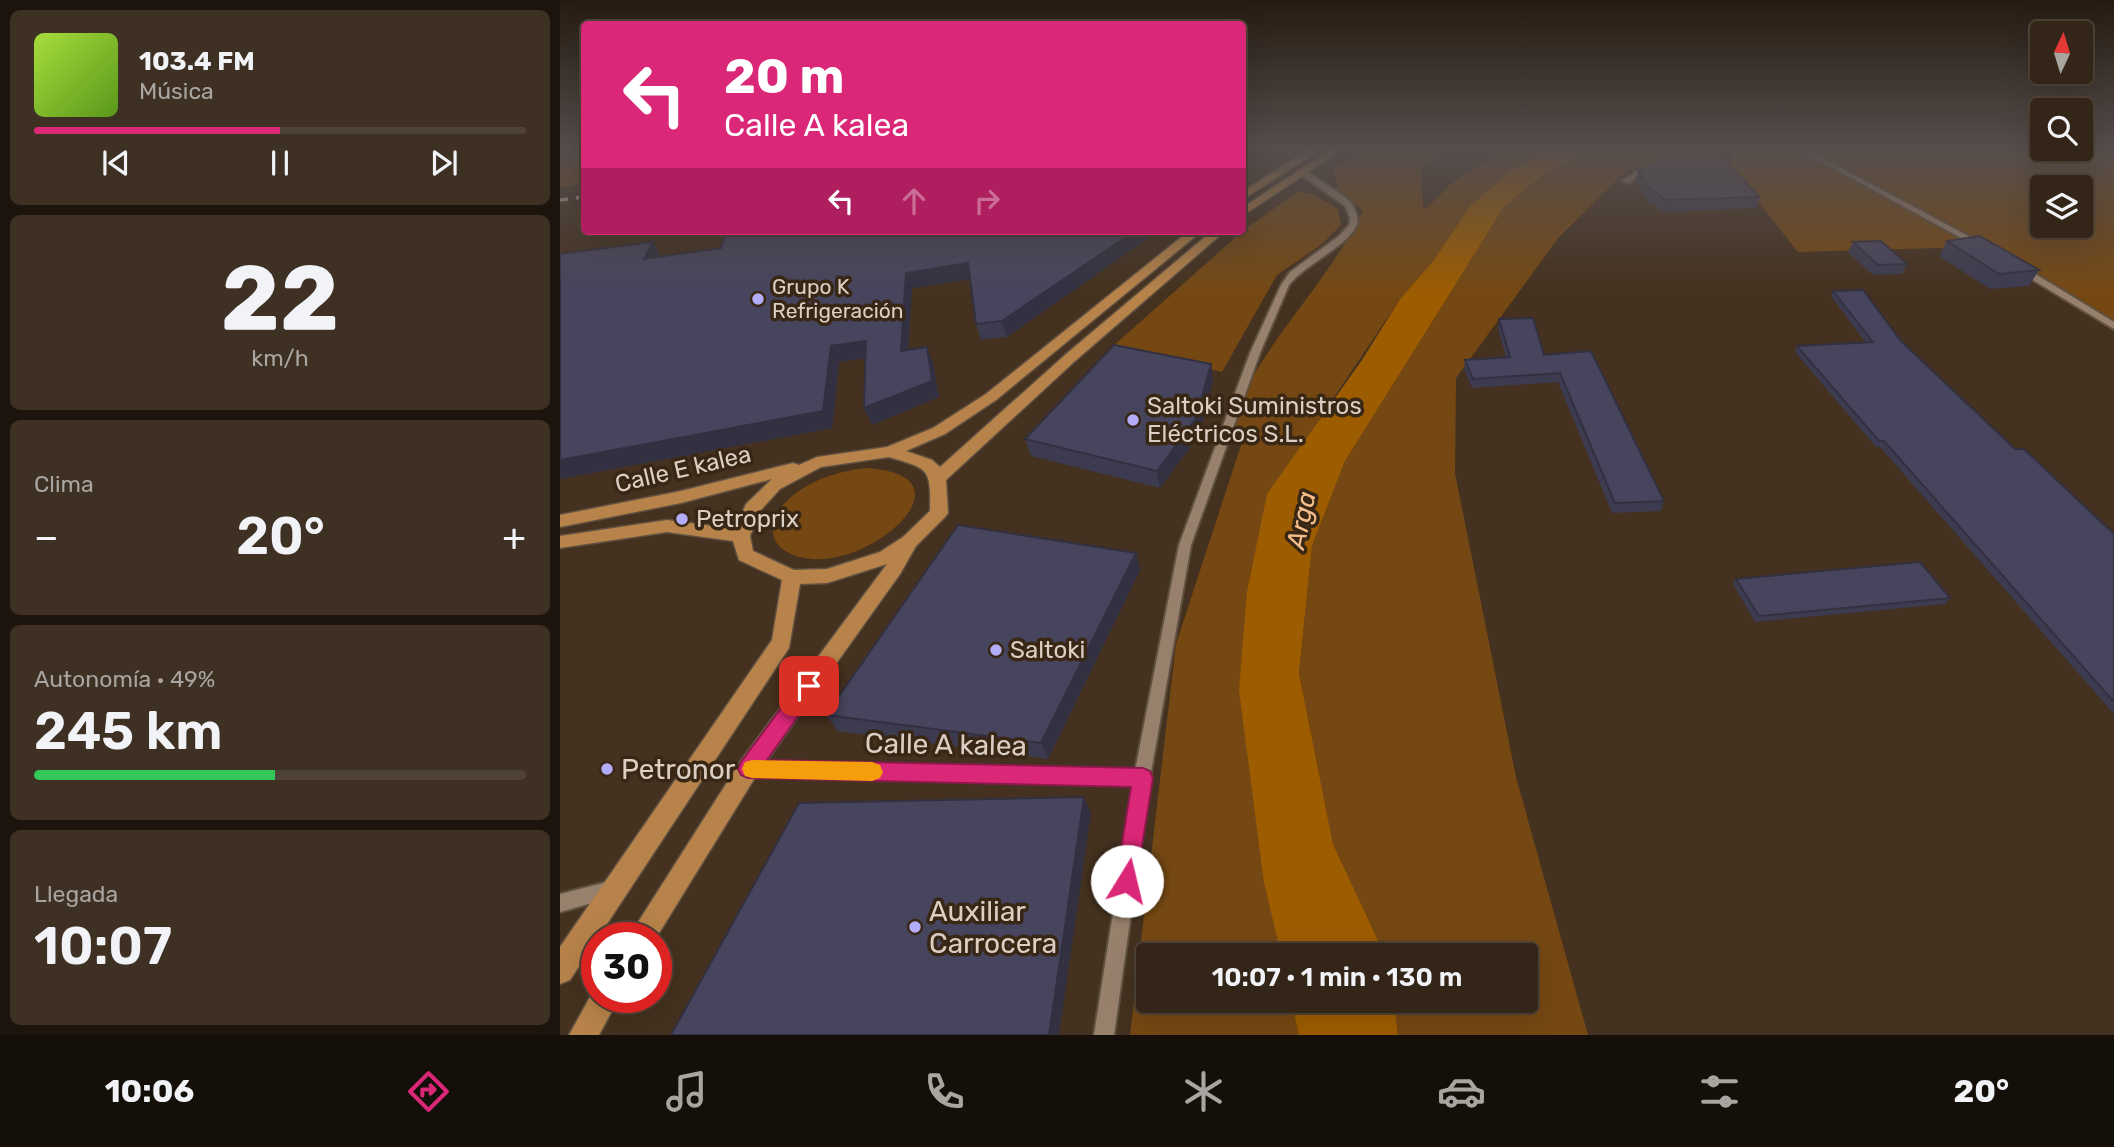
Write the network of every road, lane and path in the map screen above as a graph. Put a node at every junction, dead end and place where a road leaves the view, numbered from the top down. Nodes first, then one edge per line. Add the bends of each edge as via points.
1 (1268, 196) edge
2 (1336, 196) edge
3 (1889, 196) edge
4 (1246, 210) edge
5 (1191, 235) edge
6 (1215, 235) edge
7 (1995, 253) edge
8 (2006, 260) edge
9 (2114, 326) edge
10 (890, 452) junction
11 (817, 462) junction
12 (940, 476) junction
13 (560, 521) edge
14 (741, 536) junction
15 (909, 541) junction
16 (560, 542) edge
17 (792, 577) junction
18 (748, 769) junction
19 (1143, 778) junction
20 (611, 890) junction
21 (560, 903) edge
22 (651, 922) edge
23 (560, 970) edge
24 (596, 1013) edge
25 (583, 1035) edge
26 (1104, 1035) edge

1 - 4 main road
2 - 19 street via 1348,205 1353,225 1293,274 1273,309 1185,545
3 - 7 street
5 - 10 main road via 990,397 939,431
6 - 12 main road
8 - 9 street
10 - 11 main road
10 - 12 main road via 933,466
11 - 13 main road, Calle E kalea via 681,497
11 - 14 main road via 774,485 752,508
12 - 15 main road via 939,513
14 - 16 main road, Calle E kalea via 667,526
14 - 17 main road via 746,555
15 - 17 main road via 886,557 827,576
15 - 18 main road
17 - 20 main road via 782,642
18 - 19 street, Calle A kalea
18 - 22 main road
19 - 26 street
20 - 21 street
20 - 23 main road
24 - 25 main road

